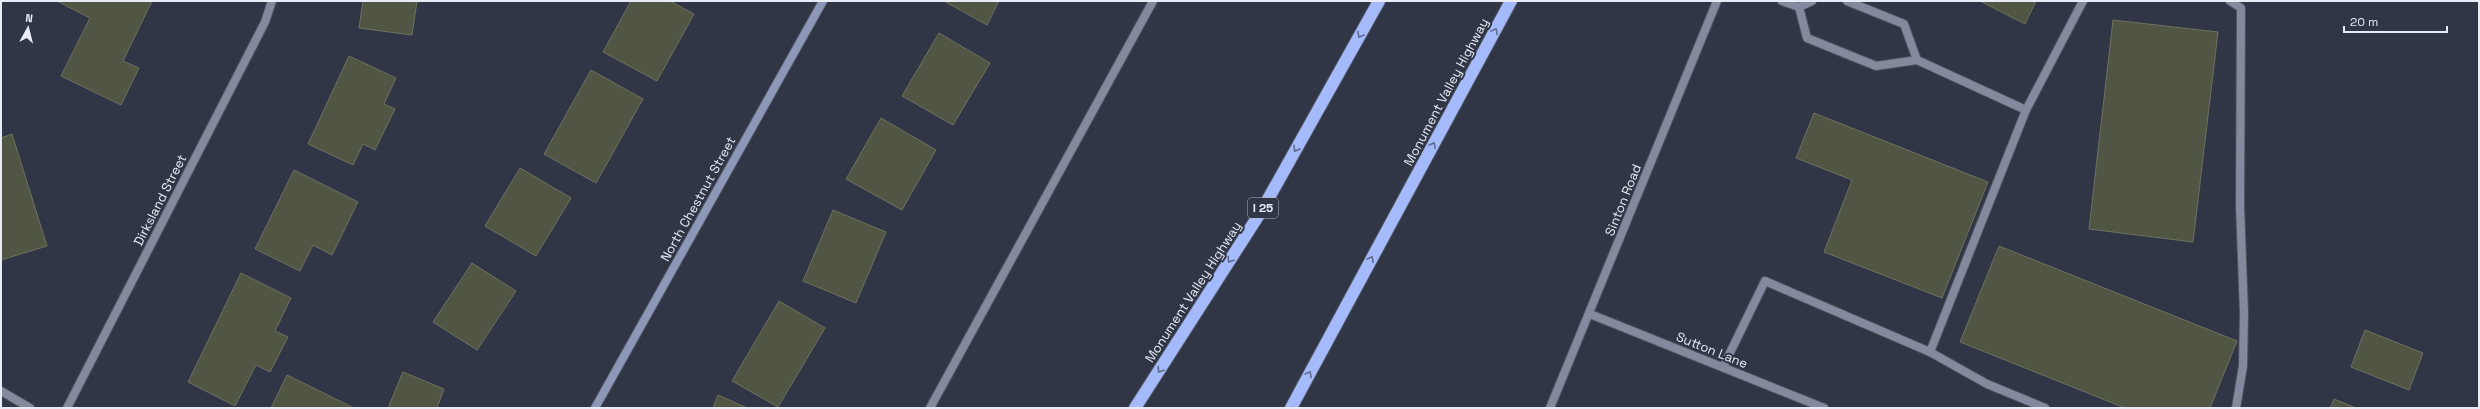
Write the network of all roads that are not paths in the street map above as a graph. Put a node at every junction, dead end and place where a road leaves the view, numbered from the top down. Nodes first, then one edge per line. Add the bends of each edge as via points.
1 (272, 1) edge
2 (823, 1) edge
3 (1154, 1) edge
4 (1379, 1) edge
5 (1512, 1) edge
6 (1717, 1) edge
7 (1782, 1) edge
8 (1812, 1) edge
9 (1847, 1) edge
10 (2083, 1) edge
11 (2230, 1) edge
12 (1799, 7) junction
13 (1917, 60) junction
14 (2026, 110) junction
15 (1590, 314) junction
16 (1930, 352) junction
17 (1723, 367) junction
18 (1, 391) edge
19 (30, 408) edge
20 (67, 408) edge
21 (595, 408) edge
22 (930, 408) edge
23 (1135, 408) edge
24 (1291, 408) edge
25 (1550, 408) edge
26 (1824, 408) edge
27 (2045, 408) edge
28 (2236, 408) edge

1 - 20 street, Dirksland Street via 265,22
2 - 21 main road, North Chestnut Street
3 - 22 street
4 -> 23 highway, Monument Valley Highway / I 25 via 1262,210
24 -> 5 highway, Monument Valley Highway
6 - 15 street, Sinton Road
7 - 12 street
8 - 12 street
9 - 13 street via 1904,24
10 - 14 street
11 - 28 street via 2241,8 2240,206 2244,313 2243,366
12 - 13 street via 1807,38 1876,66
13 - 14 street
14 - 16 street
15 - 17 street, Sutton Lane
15 - 25 street, Sinton Road
16 - 17 street via 1765,281
16 - 27 street via 1988,384
17 - 26 street, Sutton Lane
18 - 19 street

